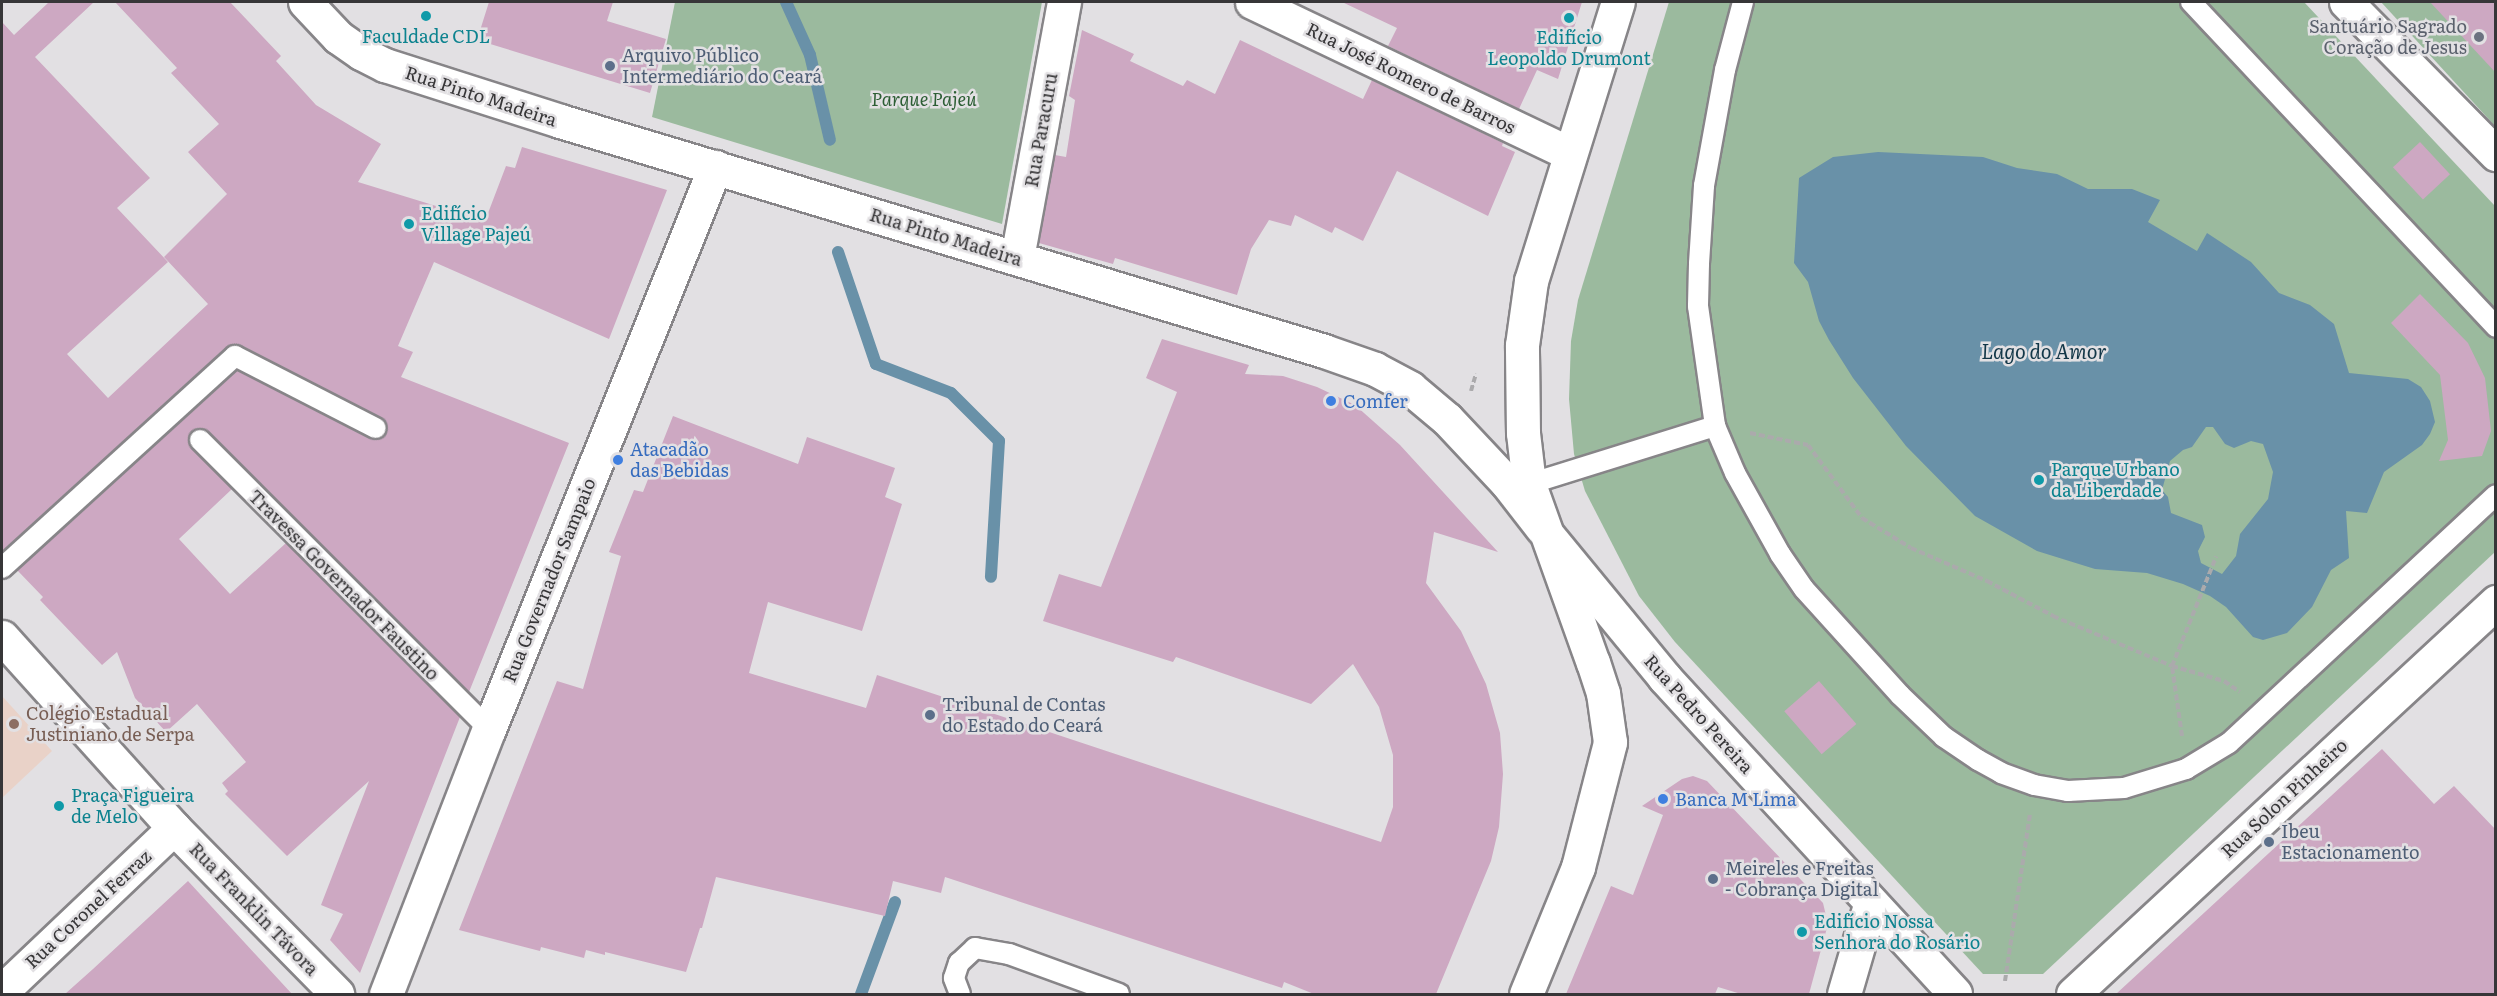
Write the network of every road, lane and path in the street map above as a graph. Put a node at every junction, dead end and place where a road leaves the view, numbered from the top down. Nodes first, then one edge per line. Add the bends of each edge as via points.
1 (305, 2) edge
2 (1064, 2) edge
3 (1252, 2) edge
4 (1618, 2) edge
5 (1743, 2) edge
6 (2191, 2) edge
7 (2346, 2) edge
8 (1570, 154) junction
9 (2496, 154) edge
10 (715, 167) junction
11 (1017, 258) junction
12 (2496, 327) edge
13 (1715, 426) junction
14 (376, 428) dead end
15 (200, 440) dead end
16 (1529, 484) junction
17 (2496, 495) edge
18 (1547, 534) junction
19 (2216, 557) dead end
20 (2, 568) edge
21 (2496, 602) edge
22 (2, 637) edge
23 (2172, 666) junction
24 (2266, 710) junction
25 (489, 729) junction
26 (2186, 769) junction
27 (2034, 785) junction
28 (174, 828) junction
29 (1870, 905) junction
30 (2005, 981) dead end
31 (2, 990) edge
32 (337, 994) edge
33 (386, 994) edge
34 (960, 994) edge
35 (1119, 994) edge
36 (1526, 994) edge
37 (1844, 994) edge
38 (1955, 994) edge
39 (2073, 994) edge

1 - 10 street, Rua Pinto Madeira via 338,37 385,65
2 - 11 street, Rua Paracuru
3 - 8 street, Rua José Romero de Barros
4 - 8 street
5 - 13 lane via 1725,70 1704,186 1698,306
6 - 12 lane
7 - 9 street
8 - 16 street via 1531,281 1522,345 1523,433
10 - 11 street, Rua Pinto Madeira
10 - 25 street, Rua Governador Sampaio
11 - 18 street, Rua Pinto Madeira via 1375,369 1410,388 1447,419 1507,483
13 - 16 lane
13 - 23 path via 1808,445 1862,518 1911,548 1987,581 2053,616
13 - 27 lane via 1735,473 1780,554 1834,625 1944,737 2001,773
14 - 20 lane via 235,356
15 - 25 lane, Travessa Governador Faustino
16 - 18 street
17 - 24 lane
18 - 29 street, Rua Pedro Pereira via 1664,677
18 - 36 street via 1600,683 1610,742 1578,867
19 - 23 path
21 - 39 street, Rua Solon Pinheiro
22 - 28 street, Rua Franklin Távora
23 - 24 path via 2224,681
23 - 26 path
24 - 26 lane via 2229,743
25 - 33 street, Rua Governador Sampaio
26 - 27 lane via 2124,788 2068,790
27 - 30 path
28 - 31 street, Rua Coronel Ferraz
28 - 32 street, Rua Franklin Távora
29 - 37 street
29 - 38 street, Rua Pedro Pereira
34 - 35 lane via 954,978 959,963 975,948 1010,954

